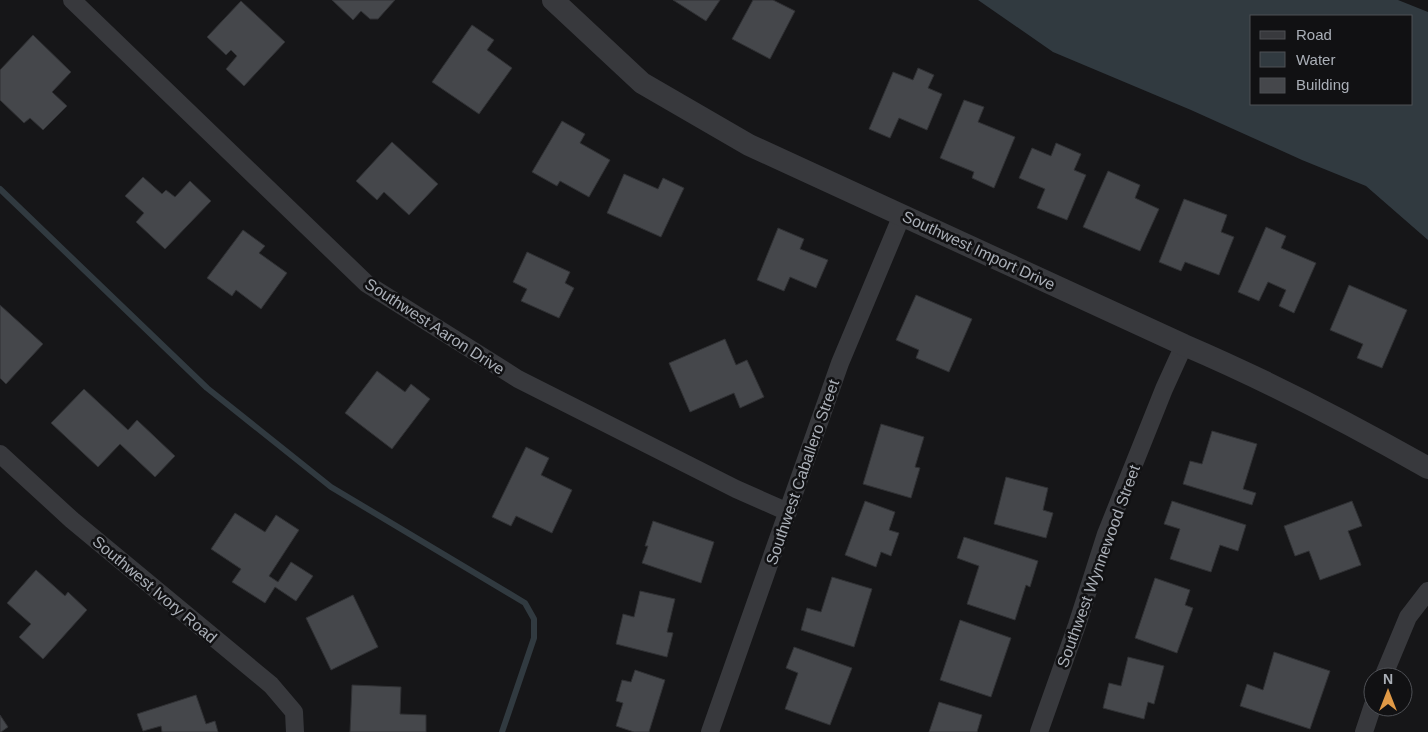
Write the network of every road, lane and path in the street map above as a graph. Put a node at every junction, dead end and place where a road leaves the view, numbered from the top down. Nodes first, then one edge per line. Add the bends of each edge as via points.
1 (72, 0) edge
2 (553, 0) edge
3 (902, 215) junction
4 (1184, 345) junction
5 (0, 454) edge
6 (1428, 468) edge
7 (788, 512) junction
8 (1428, 591) edge
9 (1387, 667) edge
10 (1369, 717) edge
11 (295, 732) edge
12 (710, 732) edge
13 (1039, 732) edge
14 (1364, 732) edge

1 - 7 street, Southwest Aaron Drive via 367,284 518,379
2 - 3 street, Southwest Import Drive via 642,83 749,145
3 - 4 street, Southwest Import Drive
3 - 7 street, Southwest Caballero Street via 840,364
4 - 6 street, Southwest Import Drive via 1247,372
4 - 13 street, Southwest Wynnewood Street via 1106,534
5 - 11 street, Southwest Ivory Road via 72,520 272,685 294,712
7 - 12 street, Southwest Caballero Street
8 - 9 street via 1408,618
10 - 14 street

